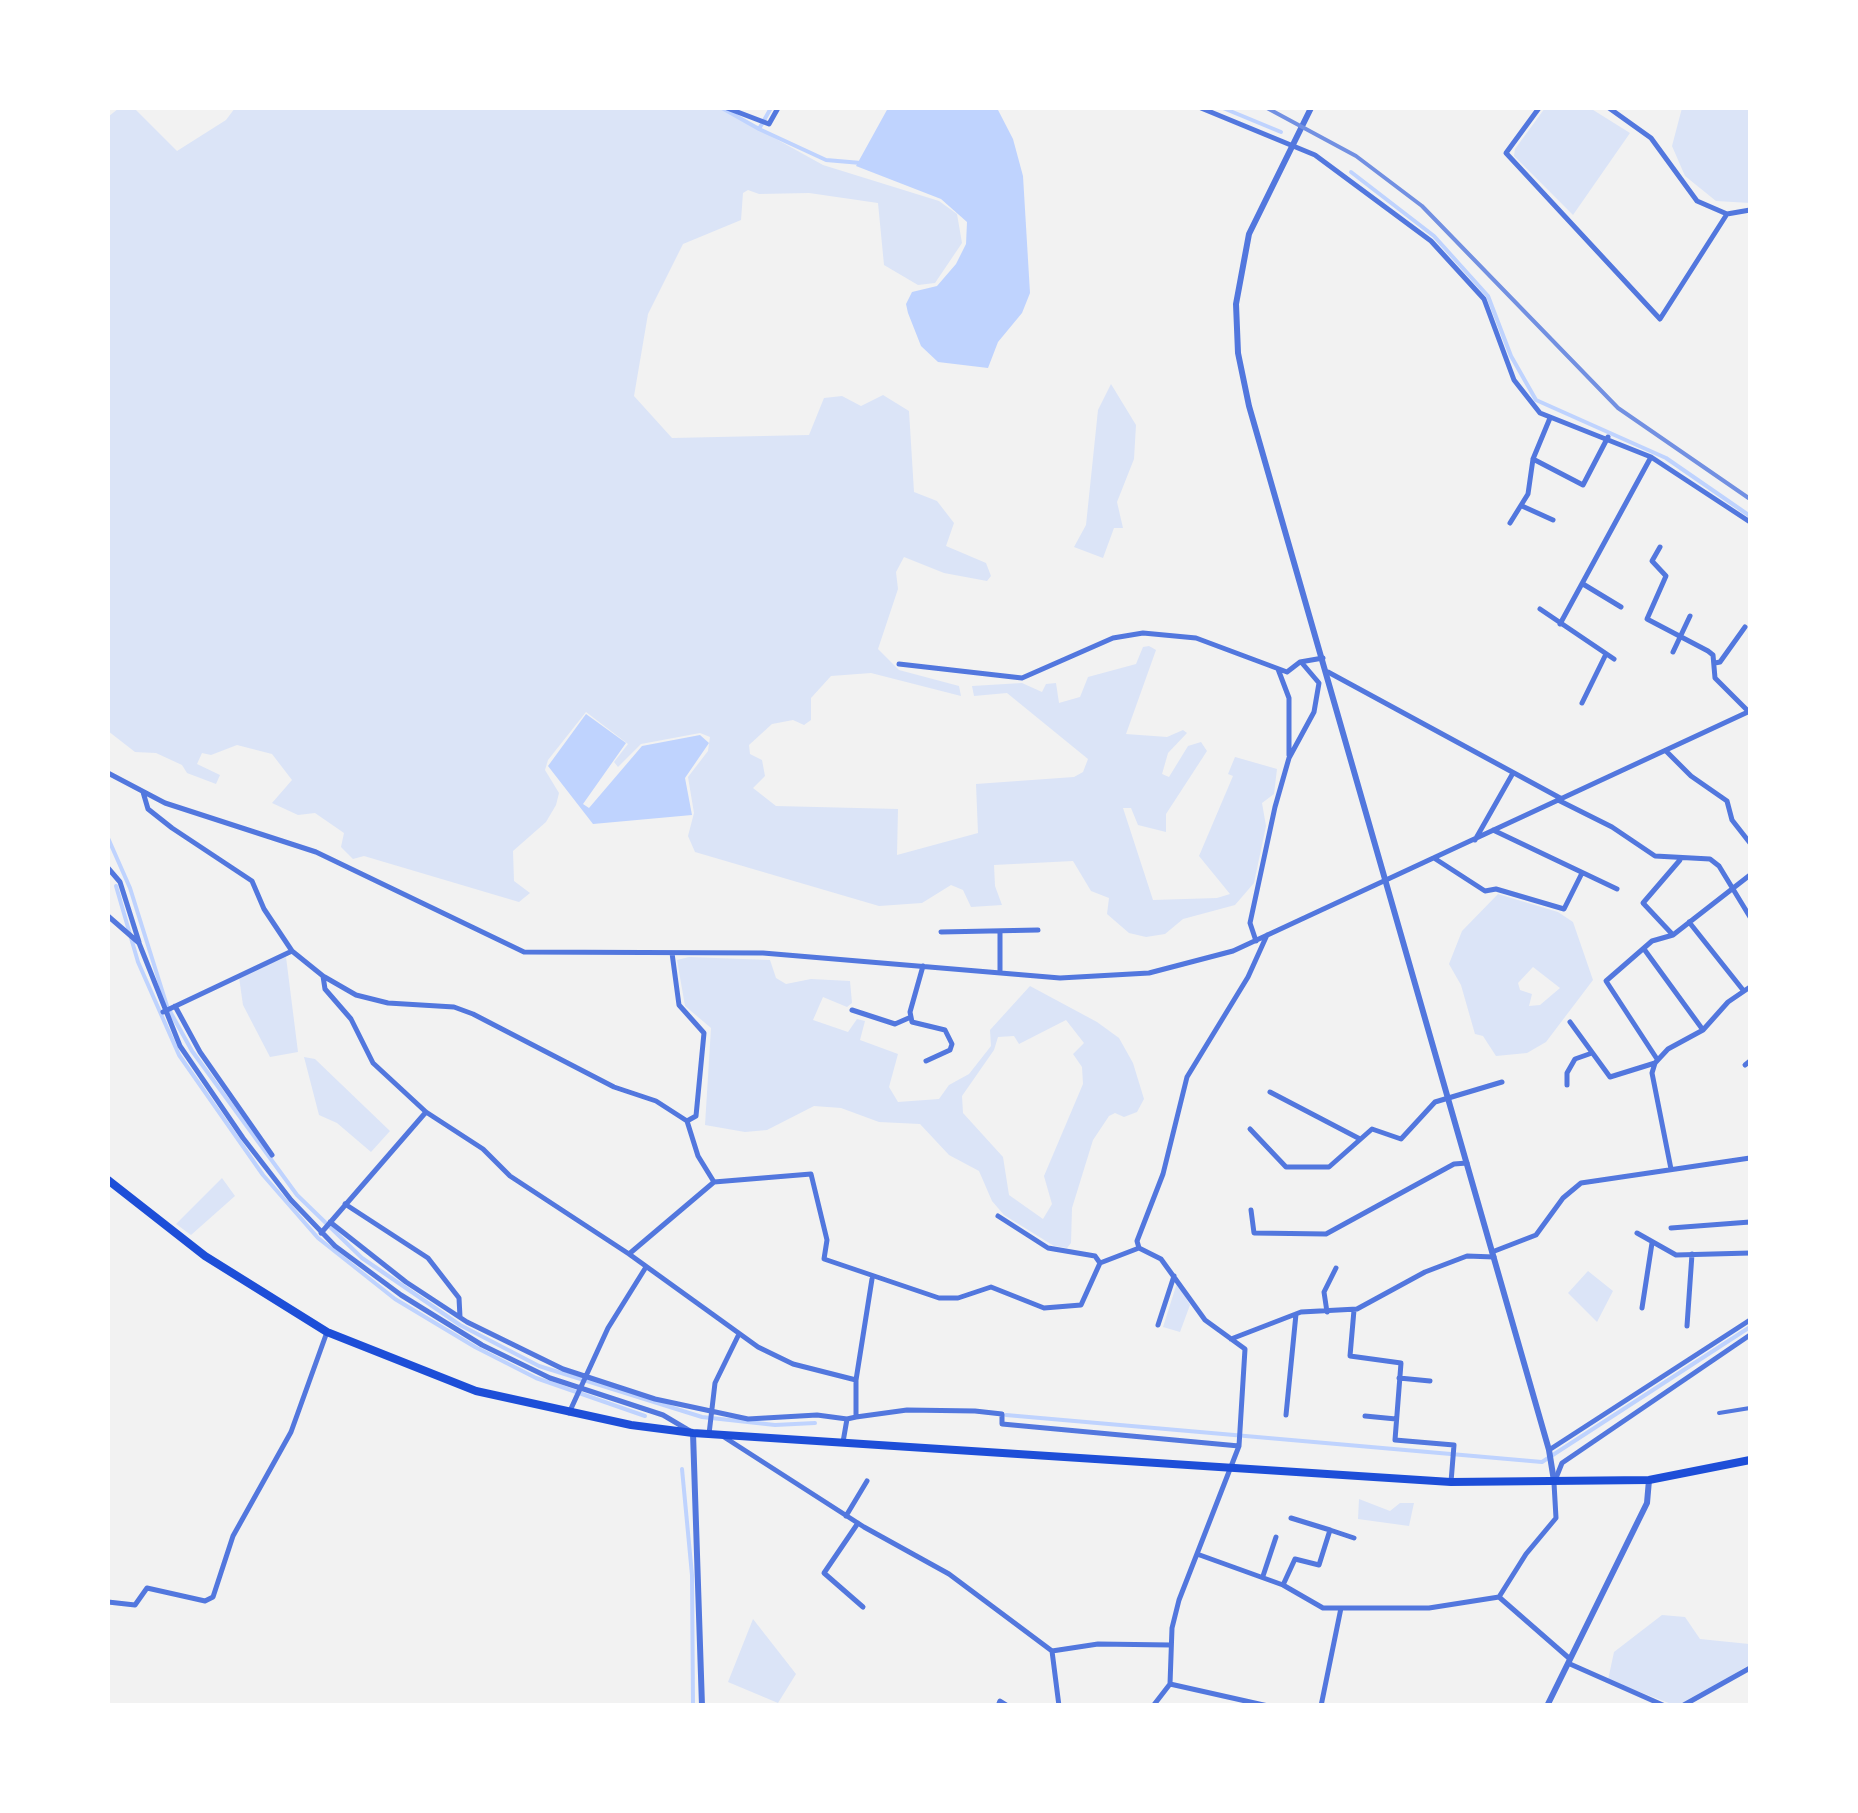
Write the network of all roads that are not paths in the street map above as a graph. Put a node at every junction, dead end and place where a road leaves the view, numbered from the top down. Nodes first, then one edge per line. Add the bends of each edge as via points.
1 (726, 108) edge
2 (778, 108) edge
3 (1201, 108) edge
4 (1311, 108) edge
5 (1539, 108) edge
6 (1609, 108) edge
7 (1292, 144) junction
8 (1750, 210) edge
9 (1727, 214) junction
10 (1550, 418) junction
11 (1608, 438) junction
12 (1651, 457) junction
13 (1533, 459) junction
14 (1522, 506) junction
15 (1553, 520) dead end
16 (1750, 522) edge
17 (1510, 523) dead end
18 (1660, 547) dead end
19 (1583, 584) junction
20 (1622, 606) dead end
21 (1540, 609) dead end
22 (1690, 616) dead end
23 (1560, 624) junction
24 (1745, 626) dead end
25 (1680, 636) junction
26 (1673, 652) dead end
27 (1606, 654) junction
28 (1323, 658) junction
29 (1614, 659) dead end
30 (1300, 662) junction
31 (1715, 663) junction
32 (899, 664) dead end
33 (1278, 669) junction
34 (1328, 672) junction
35 (1582, 703) dead end
36 (1750, 712) edge
37 (1666, 752) junction
38 (1289, 758) junction
39 (108, 773) edge
40 (1513, 773) junction
41 (143, 792) junction
42 (1560, 800) junction
43 (1493, 830) junction
44 (1474, 840) junction
45 (1750, 844) edge
46 (1434, 858) junction
47 (1680, 860) junction
48 (108, 868) edge
49 (1582, 873) junction
50 (1750, 874) edge
51 (1386, 880) junction
52 (1617, 889) dead end
53 (1730, 889) junction
54 (108, 916) edge
55 (1750, 917) edge
56 (1689, 922) junction
57 (1000, 930) junction
58 (1038, 930) dead end
59 (941, 932) dead end
60 (1672, 934) junction
61 (1267, 936) junction
62 (1256, 941) junction
63 (135, 942) junction
64 (1644, 949) junction
65 (292, 952) junction
66 (672, 953) junction
67 (922, 966) junction
68 (1000, 973) junction
69 (323, 976) junction
70 (1747, 989) edge
71 (169, 1009) junction
72 (852, 1010) dead end
73 (911, 1017) junction
74 (1570, 1022) dead end
75 (1704, 1030) junction
76 (1592, 1052) junction
77 (1656, 1060) junction
78 (926, 1061) dead end
79 (1502, 1082) dead end
80 (1567, 1086) dead end
81 (1270, 1092) dead end
82 (1448, 1098) junction
83 (426, 1112) junction
84 (688, 1122) junction
85 (1250, 1130) dead end
86 (1360, 1140) junction
87 (272, 1155) dead end
88 (1750, 1158) edge
89 (1466, 1162) junction
90 (1670, 1169) junction
91 (108, 1180) edge
92 (714, 1182) junction
93 (346, 1204) junction
94 (1251, 1210) dead end
95 (998, 1216) dead end
96 (1750, 1222) edge
97 (326, 1227) junction
98 (1671, 1228) dead end
99 (1637, 1233) dead end
100 (1652, 1243) junction
101 (1139, 1248) junction
102 (1750, 1253) edge
103 (630, 1254) junction
104 (1493, 1254) junction
105 (1692, 1254) junction
106 (1100, 1264) junction
107 (646, 1267) junction
108 (1336, 1268) dead end
109 (1174, 1276) junction
110 (872, 1279) junction
111 (1642, 1308) dead end
112 (1354, 1310) junction
113 (1326, 1312) junction
114 (1296, 1314) junction
115 (460, 1318) junction
116 (1750, 1320) edge
117 (1158, 1325) dead end
118 (1686, 1326) dead end
119 (1747, 1331) edge
120 (327, 1332) junction
121 (739, 1334) junction
122 (1231, 1339) junction
123 (587, 1377) junction
124 (1399, 1378) junction
125 (856, 1380) junction
126 (1430, 1381) dead end
127 (1660, 1387) junction
128 (581, 1390) junction
129 (1750, 1408) edge
130 (569, 1413) junction
131 (1719, 1413) dead end
132 (1286, 1415) dead end
133 (712, 1416) junction
134 (1365, 1416) dead end
135 (856, 1417) junction
136 (848, 1419) junction
137 (1396, 1419) junction
138 (693, 1433) junction
139 (709, 1434) junction
140 (722, 1435) junction
141 (843, 1442) junction
142 (1239, 1446) junction
143 (1550, 1456) junction
144 (1750, 1460) edge
145 (1232, 1468) junction
146 (1649, 1480) junction
147 (867, 1481) dead end
148 (1451, 1482) junction
149 (1554, 1483) junction
150 (846, 1516) junction
151 (1291, 1518) dead end
152 (858, 1523) junction
153 (1330, 1530) junction
154 (1276, 1537) dead end
155 (1354, 1538) dead end
156 (1197, 1554) junction
157 (1263, 1576) junction
158 (1283, 1584) junction
159 (1499, 1598) junction
160 (108, 1602) edge
161 (863, 1607) dead end
162 (1340, 1608) junction
163 (1171, 1645) junction
164 (1052, 1650) junction
165 (1571, 1663) junction
166 (1750, 1668) edge
167 (1170, 1684) junction
168 (702, 1706) edge
169 (998, 1706) edge
170 (1008, 1706) edge
171 (1058, 1706) edge
172 (1153, 1706) edge
173 (1268, 1706) edge
174 (1321, 1706) edge
175 (1547, 1706) edge
176 (1665, 1706) edge
177 (1682, 1706) edge

1 - 2 street via 769,124
3 - 7 street
4 - 7 street
5 - 9 street via 1506,154 1660,319
6 - 9 street via 1651,138 1689,194
7 - 10 street via 1390,206 1453,263 1484,299 1514,380
7 - 28 street via 1249,234 1236,324 1249,406
8 - 9 street
10 - 11 street
10 - 13 street
11 - 12 street
11 - 13 street via 1583,485
12 - 16 street
12 - 19 street
13 - 14 street
14 - 15 street
14 - 17 street
18 - 25 street via 1652,561 1666,576 1647,619
19 - 20 street
19 - 23 street
21 - 23 street
22 - 25 street
23 - 27 street
24 - 31 street
25 - 26 street
25 - 31 street via 1708,651
27 - 29 street
27 - 35 street
28 - 30 street
28 - 34 street
30 - 33 street via 1288,672
30 - 38 street via 1319,683 1314,712
31 - 36 street via 1715,678
32 - 33 street via 1022,678 1113,638 1142,634 1196,638
33 - 38 street via 1289,698
34 - 40 street
34 - 51 street
36 - 37 street
37 - 42 street
37 - 45 street via 1728,801 1732,820
38 - 62 street via 1250,922
39 - 41 street
40 - 42 street
40 - 44 street
41 - 65 street via 148,808 172,828 252,880
41 - 66 street via 298,844 524,952
42 - 43 street
42 - 47 street via 1655,856
43 - 44 street
43 - 49 street
44 - 46 street
46 - 49 street via 1485,891 1496,888 1564,910
46 - 51 street
47 - 53 street via 1710,859
47 - 60 street via 1643,903
48 - 63 street via 120,882
49 - 52 street
50 - 53 street
51 - 61 street
51 - 82 street
53 - 55 street
53 - 56 street
54 - 63 street
56 - 60 street
56 - 70 street
57 - 58 street
57 - 59 street
57 - 68 street
60 - 64 street
61 - 62 street
61 - 101 street via 1186,1076
62 - 68 street via 1149,973
63 - 71 street
64 - 75 street
64 - 77 street via 1606,981
65 - 69 street
65 - 71 street
66 - 67 street
66 - 84 street via 679,1005 704,1033 696,1116
67 - 68 street
67 - 73 street
69 - 83 street via 373,1063
69 - 84 street via 356,996 454,1006
70 - 75 street
71 - 87 street
71 - 97 street via 180,1046 243,1138
72 - 73 street via 895,1024
73 - 78 street via 917,1026 950,1036 950,1050
74 - 76 street
75 - 77 street
76 - 77 street via 1610,1077
76 - 80 street via 1570,1066
77 - 90 street via 1652,1073
79 - 82 street
81 - 86 street
82 - 86 street via 1435,1102 1400,1140 1372,1129
82 - 89 street
83 - 93 street
83 - 103 street via 471,1140 528,1190
84 - 92 street
85 - 86 street via 1286,1167 1329,1167
88 - 90 street
89 - 94 street via 1326,1234 1254,1233
89 - 104 street
90 - 104 street via 1581,1183 1536,1235
91 - 120 highway via 205,1256
92 - 103 street
92 - 110 street via 811,1174 828,1240 824,1259
93 - 97 street
93 - 115 street via 428,1258 459,1298
95 - 106 street via 1048,1248 1094,1256
96 - 98 street
97 - 115 street
97 - 128 street via 364,1268 441,1322
99 - 100 street
100 - 105 street via 1665,1253
100 - 111 street
101 - 106 street
101 - 109 street via 1161,1259
102 - 105 street
103 - 107 street
104 - 112 street via 1467,1256
104 - 143 street
105 - 118 street
106 - 110 street via 1084,1303 1060,1308 991,1287 946,1300
107 - 121 street
107 - 123 street
108 - 113 street via 1324,1292
109 - 117 street
109 - 122 street via 1205,1320
110 - 125 street
112 - 113 street
112 - 124 street via 1350,1356 1401,1362
113 - 114 street
114 - 122 street
114 - 132 street
115 - 123 street
116 - 119 street
119 - 127 street
119 - 127 street
120 - 130 highway via 476,1391
120 - 160 street via 290,1432 233,1536 213,1598 147,1588 135,1605
121 - 125 street via 792,1364
121 - 133 street via 715,1383
122 - 142 street via 1245,1349
123 - 128 street
123 - 133 street
124 - 126 street
124 - 137 street
125 - 135 street
127 - 143 street
127 - 149 street via 1575,1451
128 - 130 street
128 - 138 street via 663,1414
129 - 131 street
130 - 138 highway
133 - 136 street
133 - 139 street
134 - 137 street
135 - 136 street
135 - 142 street via 975,1410 1002,1414 1002,1424
136 - 141 street
137 - 148 street via 1395,1440 1454,1445
138 - 139 highway
138 - 168 street
139 - 140 highway
140 - 141 highway
140 - 150 street
141 - 145 highway
142 - 145 street
143 - 149 street
144 - 146 highway
145 - 148 highway
145 - 156 street
146 - 149 highway
146 - 165 street via 1647,1502
147 - 150 street
148 - 149 highway
149 - 159 street via 1556,1518
150 - 152 street
151 - 153 street
152 - 161 street via 824,1573
152 - 164 street via 949,1574
153 - 155 street
153 - 158 street via 1319,1565 1295,1560
154 - 157 street
156 - 157 street
156 - 163 street
157 - 158 street
158 - 162 street via 1310,1603
159 - 162 street via 1429,1608
159 - 165 street
162 - 174 street
163 - 164 street
163 - 167 street
164 - 171 street
165 - 175 street
165 - 176 street
166 - 177 street
167 - 172 street
167 - 173 street
169 - 170 street

